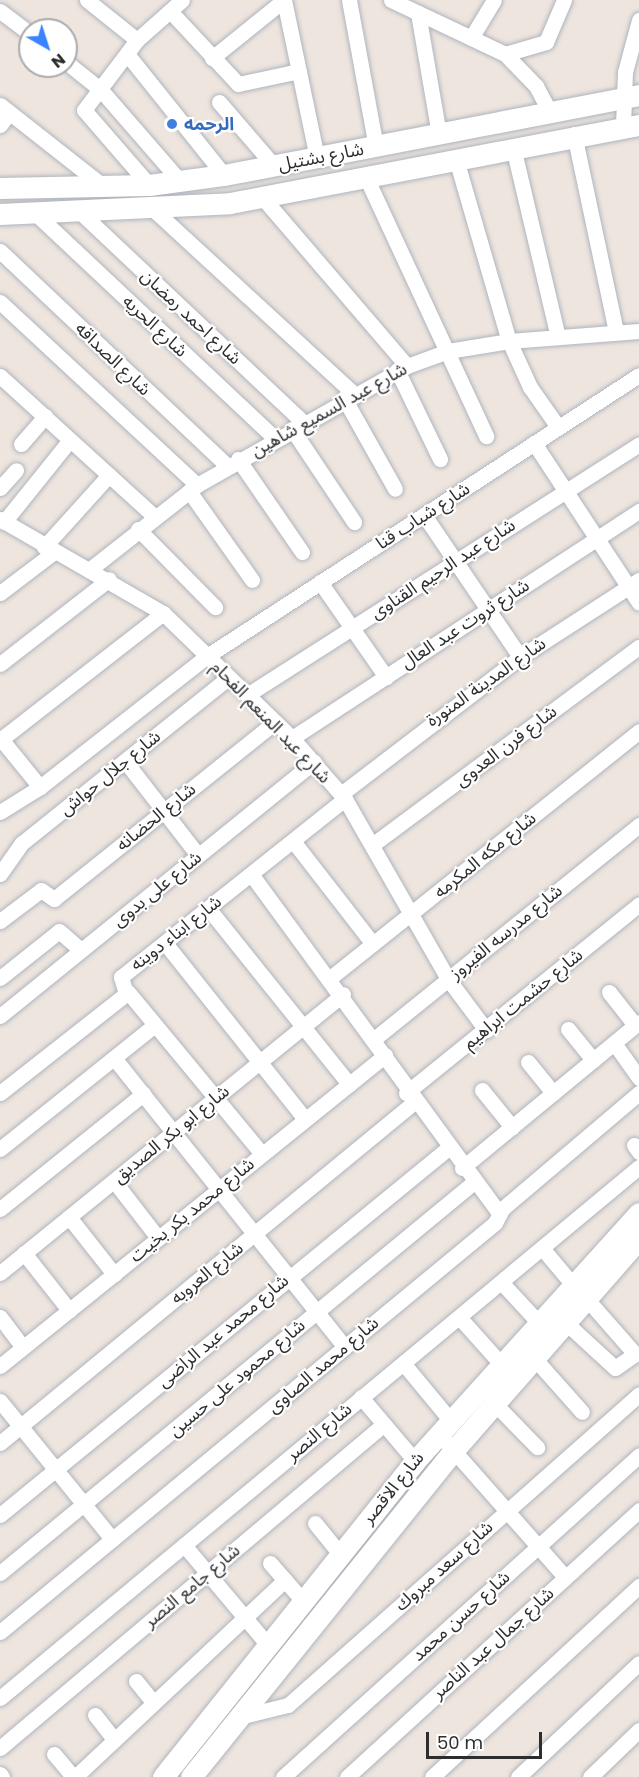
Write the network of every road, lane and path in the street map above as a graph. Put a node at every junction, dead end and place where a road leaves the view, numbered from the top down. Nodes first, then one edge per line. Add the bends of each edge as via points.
1 (87, 0) edge
2 (284, 0) edge
3 (349, 0) edge
4 (391, 0) edge
5 (494, 0) edge
6 (564, 0) edge
7 (175, 4) edge
8 (0, 11) edge
9 (418, 13) junction
10 (639, 20) edge
11 (18, 25) edge
12 (471, 38) junction
13 (137, 40) junction
14 (127, 54) junction
15 (505, 54) junction
16 (212, 58) junction
17 (299, 71) junction
18 (78, 72) edge
19 (100, 89) junction
20 (631, 96) edge
21 (219, 102) dead end
22 (550, 111) junction
23 (3, 114) edge
24 (631, 125) edge
25 (439, 134) junction
26 (574, 134) junction
27 (376, 147) junction
28 (513, 147) junction
29 (317, 158) junction
30 (456, 159) junction
31 (275, 166) junction
32 (224, 175) junction
33 (364, 175) junction
34 (180, 181) junction
35 (149, 185) junction
36 (103, 186) junction
37 (0, 188) edge
38 (263, 198) junction
39 (154, 210) junction
40 (79, 211) junction
41 (36, 213) junction
42 (0, 214) edge
43 (0, 251) edge
44 (0, 302) edge
45 (639, 331) edge
46 (616, 332) junction
47 (558, 337) junction
48 (509, 341) junction
49 (448, 351) junction
50 (402, 368) junction
51 (639, 375) edge
52 (3, 384) edge
53 (348, 395) junction
54 (45, 416) junction
55 (298, 426) junction
56 (558, 427) junction
57 (486, 436) dead end
58 (275, 438) junction
59 (70, 440) junction
60 (534, 443) junction
61 (21, 444) dead end
62 (639, 444) edge
63 (440, 459) dead end
64 (232, 463) junction
65 (16, 470) dead end
66 (109, 475) junction
67 (0, 488) edge
68 (193, 488) junction
69 (395, 489) dead end
70 (566, 491) junction
71 (639, 511) edge
72 (424, 515) junction
73 (154, 516) junction
74 (2, 521) edge
75 (354, 522) dead end
76 (138, 529) junction
77 (597, 538) junction
78 (49, 550) junction
79 (302, 552) dead end
80 (455, 561) junction
81 (89, 570) junction
82 (109, 579) junction
83 (252, 580) dead end
84 (320, 582) junction
85 (634, 583) edge
86 (0, 593) edge
87 (639, 603) edge
88 (215, 607) dead end
89 (488, 610) junction
90 (163, 613) junction
91 (351, 628) junction
92 (639, 647) edge
93 (207, 656) junction
94 (520, 657) junction
95 (0, 664) edge
96 (386, 677) junction
97 (228, 678) junction
98 (247, 695) junction
99 (275, 722) junction
100 (639, 731) edge
101 (292, 738) junction
102 (1, 739) edge
103 (125, 761) junction
104 (314, 762) junction
105 (40, 787) junction
106 (343, 797) junction
107 (164, 811) junction
108 (0, 812) edge
109 (639, 825) edge
110 (293, 841) junction
111 (372, 845) junction
112 (198, 855) junction
113 (0, 874) edge
114 (251, 874) junction
115 (639, 904) edge
116 (208, 908) junction
117 (410, 915) junction
118 (0, 921) edge
119 (165, 943) junction
120 (373, 944) junction
121 (81, 950) junction
122 (0, 978) edge
123 (330, 978) junction
124 (448, 980) junction
125 (128, 992) junction
126 (609, 992) dead end
127 (343, 994) junction
128 (0, 1016) edge
129 (637, 1024) edge
130 (155, 1025) junction
131 (303, 1027) junction
132 (568, 1029) dead end
133 (486, 1030) junction
134 (374, 1039) junction
135 (614, 1043) junction
136 (385, 1055) junction
137 (114, 1058) junction
138 (593, 1060) junction
139 (260, 1062) junction
140 (528, 1062) dead end
141 (639, 1078) edge
142 (348, 1084) junction
143 (482, 1090) dead end
144 (0, 1093) edge
145 (553, 1093) junction
146 (639, 1093) edge
147 (143, 1094) junction
148 (216, 1098) junction
149 (410, 1098) junction
150 (305, 1119) junction
151 (512, 1127) junction
152 (173, 1132) junction
153 (0, 1149) edge
154 (447, 1149) junction
155 (262, 1154) junction
156 (639, 1167) edge
157 (462, 1168) junction
158 (114, 1181) junction
159 (474, 1182) junction
160 (219, 1189) junction
161 (0, 1209) edge
162 (639, 1213) edge
163 (500, 1214) junction
164 (69, 1217) junction
165 (254, 1234) junction
166 (158, 1238) junction
167 (637, 1247) edge
168 (542, 1248) junction
169 (24, 1253) junction
170 (0, 1274) edge
171 (114, 1274) junction
172 (289, 1277) junction
173 (501, 1282) junction
174 (580, 1292) junction
175 (69, 1310) junction
176 (317, 1312) junction
177 (0, 1317) edge
178 (459, 1317) junction
179 (565, 1322) junction
180 (539, 1323) junction
181 (24, 1347) junction
182 (345, 1347) junction
183 (534, 1358) junction
184 (403, 1363) junction
185 (501, 1365) junction
186 (0, 1366) edge
187 (639, 1394) edge
188 (361, 1397) junction
189 (0, 1401) edge
190 (494, 1403) junction
191 (582, 1412) dead end
192 (384, 1424) junction
193 (20, 1426) junction
194 (445, 1427) junction
195 (0, 1443) edge
196 (537, 1447) dead end
197 (453, 1450) junction
198 (639, 1455) edge
199 (415, 1461) junction
200 (55, 1470) junction
201 (83, 1504) junction
202 (506, 1510) junction
203 (639, 1510) edge
204 (0, 1515) edge
205 (315, 1523) dead end
206 (112, 1539) junction
207 (184, 1545) junction
208 (538, 1546) junction
209 (340, 1554) junction
210 (270, 1563) dead end
211 (0, 1573) edge
212 (207, 1573) junction
213 (565, 1577) junction
214 (285, 1580) junction
215 (639, 1586) edge
216 (303, 1602) junction
217 (243, 1615) junction
218 (0, 1632) edge
219 (268, 1645) junction
220 (639, 1664) edge
221 (136, 1681) dead end
222 (0, 1698) edge
223 (153, 1702) junction
224 (95, 1715) dead end
225 (239, 1717) junction
226 (639, 1730) edge
227 (114, 1739) junction
228 (0, 1748) edge
229 (54, 1754) dead end
230 (74, 1777) edge
231 (163, 1777) edge
232 (191, 1777) edge
233 (283, 1777) edge
234 (347, 1777) edge
235 (432, 1777) edge
236 (518, 1777) edge
237 (590, 1777) edge

1 - 13 street
2 - 16 street
2 - 17 street
3 - 27 street
4 - 9 street
5 - 12 street
6 - 15 street via 546,42
7 - 13 street
7 - 16 street
8 - 11 street
9 - 12 street
9 - 25 street
10 - 20 street
12 - 15 street
13 - 14 street
14 - 19 street
14 - 32 street
15 - 22 street via 536,86
16 - 17 street via 238,84
17 - 29 street
18 - 19 street
19 - 34 street
19 - 35 street via 84,113
20 - 22 street, شارع بشتيل
20 - 24 street
21 - 31 street
22 - 25 street, شارع بشتيل
23 - 36 street
24 - 26 street, شارع بشتيل
25 - 27 street, شارع بشتيل
26 - 28 street, شارع بشتيل
26 - 46 street
27 - 29 street, شارع بشتيل
28 - 30 street, شارع بشتيل
28 - 47 street
29 - 31 street, شارع بشتيل
30 - 33 street, شارع بشتيل
30 - 48 street
31 - 32 street, شارع بشتيل
32 - 34 street, شارع بشتيل
33 - 38 street, شارع بشتيل
33 - 49 street
34 - 35 street, شارع بشتيل
35 - 36 street, شارع بشتيل
36 - 37 street, شارع بشتيل
38 - 39 street, شارع بشتيل
38 - 50 street
39 - 40 street, شارع بشتيل
39 - 53 street
40 - 41 street, شارع بشتيل
40 - 55 street, شارع احمد رمضان
41 - 42 street, شارع بشتيل
41 - 58 street, شارع الحريه
43 - 64 street, شارع الصداقه
44 - 68 street
45 - 46 street, شارع عبد السميع شاهين
46 - 47 street, شارع عبد السميع شاهين
47 - 48 street, شارع عبد السميع شاهين
48 - 49 street, شارع عبد السميع شاهين
48 - 56 street via 530,387
49 - 50 street, شارع عبد السميع شاهين
49 - 57 street
50 - 53 street, شارع عبد السميع شاهين
50 - 63 street
51 - 56 street, شارع شباب قنا
52 - 54 street
53 - 55 street, شارع عبد السميع شاهين
53 - 69 street
54 - 59 street
54 - 61 street
55 - 58 street, شارع عبد السميع شاهين
55 - 75 street, شارع احمد رمضان
56 - 60 street, شارع شباب قنا
58 - 64 street, شارع عبد السميع شاهين
59 - 66 street
59 - 74 street
60 - 70 street
60 - 72 street, شارع شباب قنا
62 - 70 street, شارع عبد الرحيم القناوى
64 - 68 street, شارع عبد السميع شاهين
64 - 79 street, شارع الصداقه
65 - 67 street
66 - 73 street
66 - 78 street
68 - 73 street, شارع عبد السميع شاهين
68 - 83 street
70 - 77 street
70 - 80 street, شارع عبد الرحيم القناوى
71 - 77 street, شارع ثروت عبد العال
72 - 80 street
72 - 84 street, شارع شباب قنا
73 - 76 street, شارع عبد السميع شاهين
74 - 78 street, شارع عبد المنعم الفحام
76 - 81 street, شارع عبد السميع شاهين
76 - 88 street
77 - 85 street
77 - 89 street, شارع ثروت عبد العال
78 - 81 street, شارع عبد المنعم الفحام
78 - 86 street
80 - 89 street
80 - 91 street, شارع عبد الرحيم القناوى
81 - 82 street, شارع عبد المنعم الفحام
82 - 90 street, شارع عبد المنعم الفحام
82 - 95 street
84 - 91 street
84 - 93 street, شارع شباب قنا
85 - 87 street
85 - 94 street, شارع المدينة المنورة
89 - 94 street
89 - 96 street, شارع ثروت عبد العال
90 - 93 street, شارع عبد المنعم الفحام
90 - 102 street
91 - 96 street
91 - 98 street, شارع عبد الرحيم القناوى
92 - 111 street, شارع فرن العدوى
93 - 97 street, شارع عبد المنعم الفحام
93 - 105 street, شارع شباب قنا
94 - 106 street, شارع المدينة المنورة
96 - 101 street, شارع ثروت عبد العال
97 - 98 street, شارع عبد المنعم الفحام
97 - 103 street, شارع جلال حواش
98 - 99 street, شارع عبد المنعم الفحام
99 - 101 street, شارع عبد المنعم الفحام
99 - 107 street, شارع الحضانه
100 - 117 street, شارع مكه المكرمه
101 - 104 street, شارع عبد المنعم الفحام
102 - 105 street
103 - 107 street
103 - 113 street, شارع جلال حواش via 22,843
104 - 106 street, شارع عبد المنعم الفحام
104 - 112 street, شارع على بدوى
105 - 108 street, شارع شباب قنا
106 - 110 street, شارع ابناء دوينه
106 - 111 street, شارع عبد المنعم الفحام
107 - 112 street
107 - 118 street, شارع الحضانه via 54,898 38,891
109 - 124 street, شارع مدرسه الفيروز
110 - 114 street, شارع ابناء دوينه
110 - 120 street
111 - 117 street, شارع عبد المنعم الفحام
112 - 121 street, شارع على بدوى
114 - 116 street, شارع ابناء دوينه
114 - 123 street
115 - 133 street, شارع حشمت ابراهيم
116 - 119 street, شارع ابناء دوينه
116 - 131 street
117 - 120 street, شارع مكه المكرمه
117 - 124 street, شارع عبد المنعم الفحام
119 - 125 street, شارع ابناء دوينه via 121,977
119 - 139 street
120 - 123 street, شارع مكه المكرمه
121 - 122 street via 59,931
121 - 128 street, شارع على بدوى
123 - 127 street
124 - 133 street, شارع عبد المنعم الفحام
124 - 134 street, شارع مدرسه الفيروز
125 - 130 street
125 - 144 street, شارع ابناء دوينه
126 - 129 street
127 - 131 street, شارع ابو بكر الصديق
127 - 134 street
129 - 135 street
130 - 137 street
130 - 148 street
131 - 139 street, شارع ابو بكر الصديق
131 - 142 street
132 - 138 street
133 - 149 street, شارع حشمت ابراهيم
134 - 136 street
135 - 138 street
135 - 141 street
136 - 142 street, شارع محمد بكر بخيت
136 - 149 street
137 - 147 street
137 - 153 street
138 - 145 street
139 - 148 street, شارع ابو بكر الصديق
139 - 150 street
140 - 145 street
142 - 150 street, شارع محمد بكر بخيت
143 - 151 street
145 - 151 street
146 - 163 street, شارع محمد الصاوى
147 - 152 street
147 - 161 street
148 - 152 street, شارع ابو بكر الصديق
148 - 155 street
149 - 154 street
149 - 165 street, شارع العروبه
150 - 155 street, شارع محمد بكر بخيت
151 - 157 street
152 - 158 street, شارع ابو بكر الصديق
152 - 160 street
154 - 157 street
154 - 172 street, شارع محمد عبد الراضى
155 - 160 street, شارع محمد بكر بخيت
156 - 168 street, شارع النصر
157 - 159 street
158 - 164 street, شارع ابو بكر الصديق
158 - 166 street
159 - 163 street
159 - 176 street, شارع محمود على حسين
160 - 165 street
160 - 166 street, شارع محمد بكر بخيت
162 - 174 street, شارع الاقصر
163 - 182 street, شارع محمد الصاوى
164 - 169 street, شارع ابو بكر الصديق
164 - 171 street
165 - 172 street
165 - 193 street, شارع العروبه
166 - 171 street, شارع محمد بكر بخيت
167 - 174 street, شارع الاقصر
168 - 173 street, شارع النصر
168 - 174 street
169 - 170 street, شارع ابو بكر الصديق
169 - 175 street
171 - 175 street, شارع محمد بكر بخيت
172 - 176 street
172 - 200 street, شارع محمد عبد الراضى
173 - 178 street, شارع النصر
173 - 180 street
174 - 179 street, شارع الاقصر
174 - 179 street via 634,1354 615,1368
174 - 180 street, شارع الاقصر
175 - 181 street, شارع محمد بكر بخيت
176 - 182 street
176 - 201 street, شارع محمود على حسين
177 - 181 street
178 - 184 street, شارع النصر
178 - 185 street
179 - 183 street, شارع الاقصر
180 - 185 street, شارع الاقصر
181 - 186 street, شارع محمد بكر بخيت
182 - 206 street, شارع محمد الصاوى
183 - 190 street, شارع الاقصر
183 - 191 street
184 - 188 street, شارع النصر
184 - 194 street
185 - 194 street, شارع الاقصر
187 - 202 street, شارع سعد مبروك
188 - 192 street
188 - 207 street, شارع النصر
189 - 193 street
190 - 196 street
190 - 197 street, شارع الاقصر
192 - 199 street
192 - 212 street, شارع جامع النصر
193 - 195 street, شارع العروبه
193 - 200 street
194 - 197 street
194 - 199 street, شارع الاقصر
197 - 202 street
197 - 225 street, شارع الاقصر
198 - 208 street, شارع حسن محمد
199 - 209 street, شارع الاقصر
200 - 201 street
200 - 204 street, شارع محمد عبد الراضى
201 - 206 street
201 - 211 street, شارع محمود على حسين
202 - 208 street
202 - 225 street, شارع سعد مبروك via 288,1705
203 - 213 street, شارع جمال عبد الناصر
205 - 209 street
206 - 218 street, شارع محمد الصاوى
207 - 212 street
207 - 222 street, شارع النصر
208 - 213 street
208 - 233 street, شارع حسن محمد
209 - 216 street, شارع الاقصر
210 - 214 street
212 - 217 street
212 - 228 street, شارع جامع النصر
213 - 234 street, شارع جمال عبد الناصر
214 - 216 street
214 - 217 street
215 - 235 street
216 - 219 street, شارع الاقصر
217 - 219 street
217 - 223 street
219 - 231 street, شارع الاقصر
220 - 236 street
221 - 223 street
223 - 227 street
224 - 227 street
225 - 232 street, شارع الاقصر
226 - 237 street
227 - 230 street
229 - 230 street

